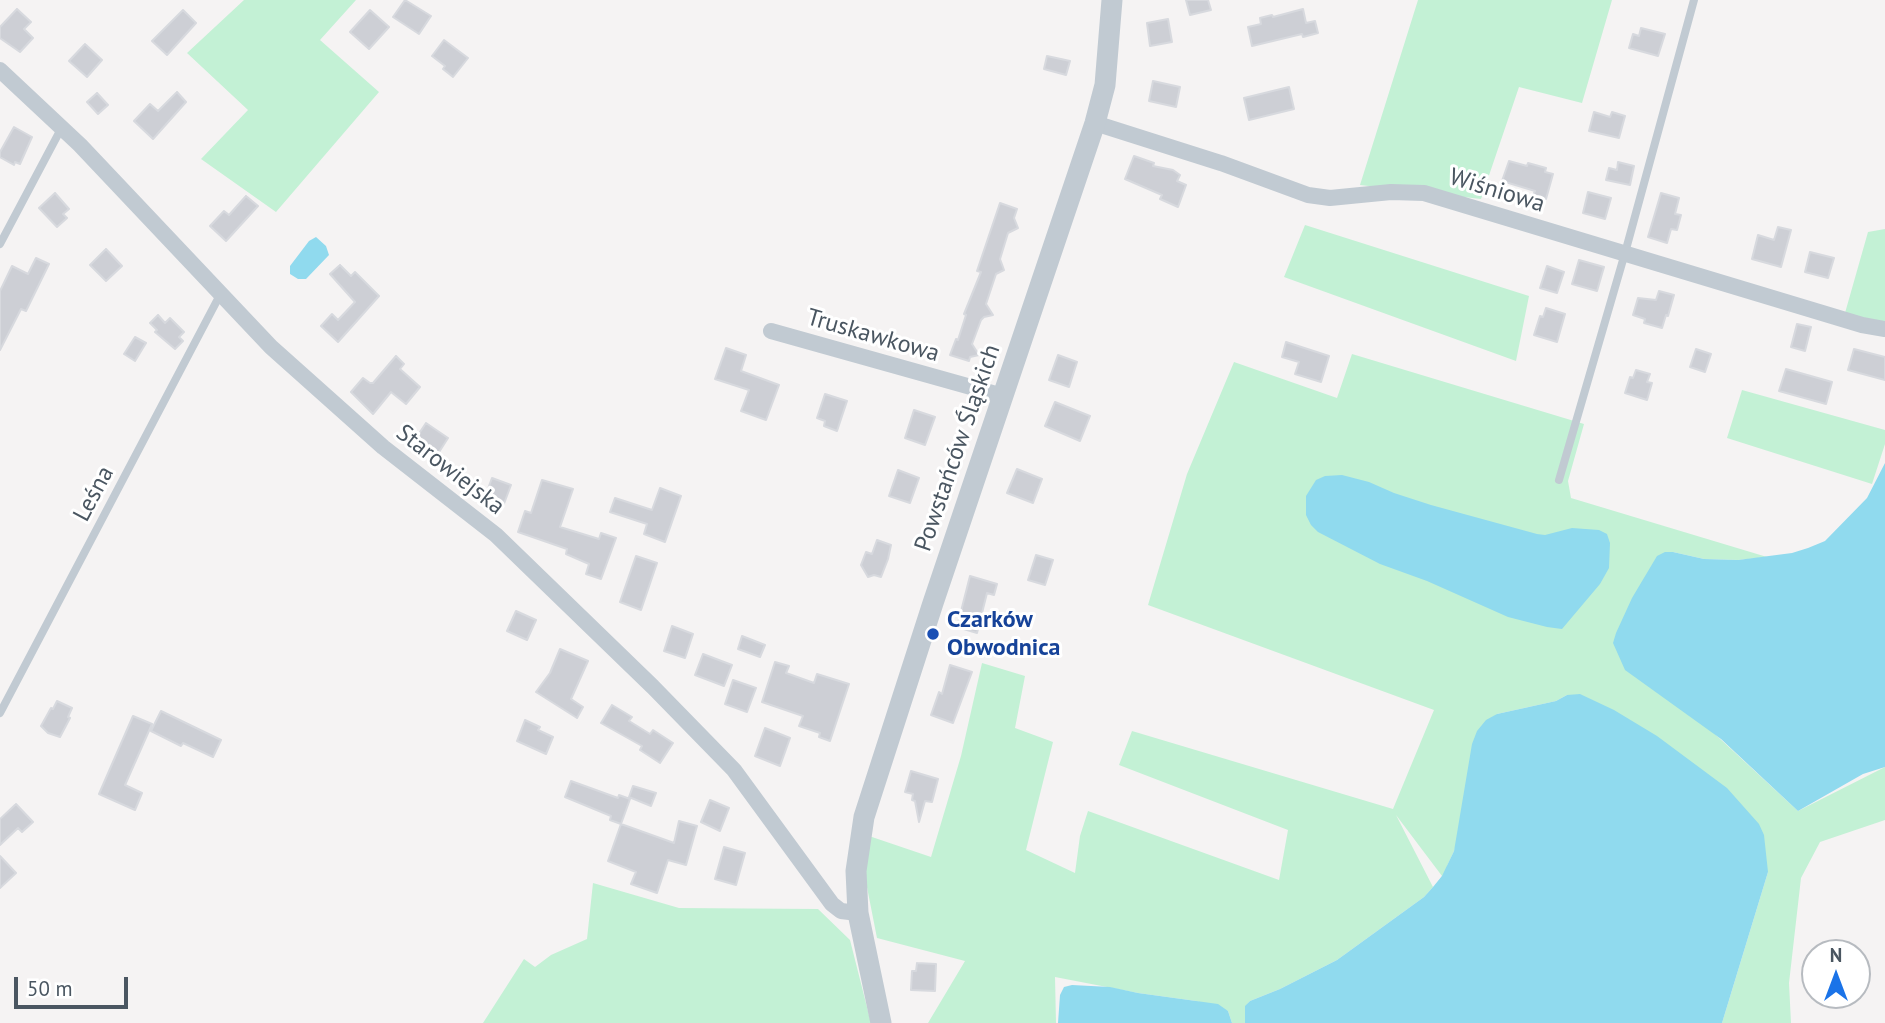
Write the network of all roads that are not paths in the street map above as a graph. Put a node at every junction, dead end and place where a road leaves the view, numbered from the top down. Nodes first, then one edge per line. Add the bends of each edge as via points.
1 (1112, 0) edge
2 (1695, 0) edge
3 (0, 70) edge
4 (1095, 123) junction
5 (62, 127) junction
6 (0, 244) edge
7 (1625, 253) junction
8 (221, 293) junction
9 (1885, 329) edge
10 (771, 331) dead end
11 (1003, 396) junction
12 (1559, 480) dead end
13 (0, 713) edge
14 (858, 913) junction
15 (881, 1023) edge

1 - 4 street, Powstańców Śląskich via 1105,85
2 - 7 lane
3 - 5 street, Starowiejska
4 - 7 street, Wiśniowa via 1308,195 1424,193
4 - 11 street, Powstańców Śląskich
5 - 6 lane
5 - 8 street, Starowiejska
7 - 9 street, Wiśniowa
7 - 12 lane
8 - 13 lane, Leśna
8 - 14 street, Starowiejska via 271,347 383,447 496,535 653,687 734,770 832,904 841,911
10 - 11 street, Truskawkowa
11 - 14 street, Powstańców Śląskich via 864,817 856,871
14 - 15 street, Powstańców Śląskich

